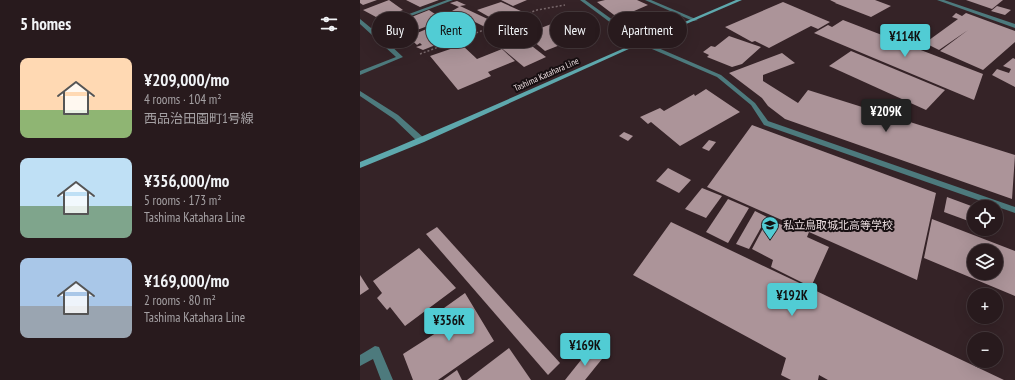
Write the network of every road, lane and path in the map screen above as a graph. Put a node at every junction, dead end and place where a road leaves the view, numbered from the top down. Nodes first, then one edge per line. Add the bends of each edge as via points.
1 (451, 0) edge
2 (647, 0) edge
3 (740, 0) edge
4 (940, 0) edge
5 (583, 1) edge
6 (608, 19) edge
7 (1015, 19) edge
8 (695, 20) junction
9 (360, 21) edge
10 (687, 23) edge
11 (1012, 25) edge
12 (370, 30) junction
13 (627, 48) edge
14 (654, 48) edge
15 (398, 58) junction
16 (360, 73) edge
17 (360, 93) edge
18 (421, 140) junction
19 (360, 165) edge
20 (1015, 210) edge
21 (360, 361) edge
22 (387, 380) edge

1 - 12 street
2 - 8 street
3 - 8 main road, Tashima Katahara Line
4 - 11 street
5 - 6 street
5 - 15 path via 538,10 420,55
7 - 11 street
8 - 10 main road, Tashima Katahara Line
9 - 12 street
12 - 15 street via 400,57
13 - 18 main road, Tashima Katahara Line
14 - 20 street via 719,76 753,104 766,123
15 - 16 street
17 - 18 street via 396,117
18 - 19 main road, Tashima Katahara Line
21 - 22 street via 375,351

